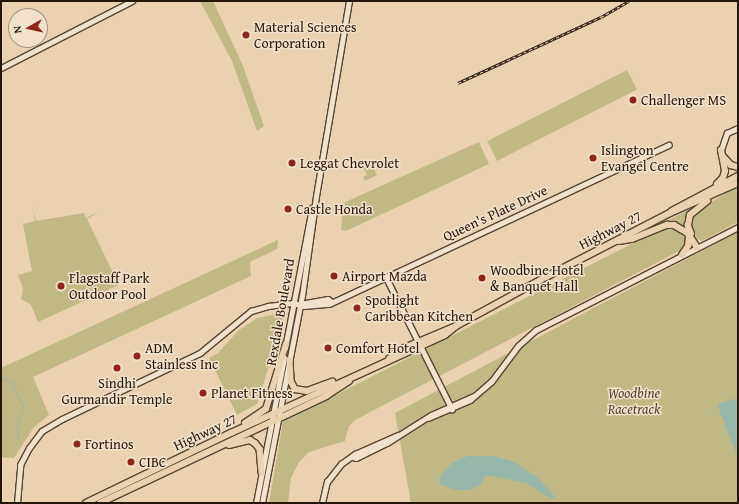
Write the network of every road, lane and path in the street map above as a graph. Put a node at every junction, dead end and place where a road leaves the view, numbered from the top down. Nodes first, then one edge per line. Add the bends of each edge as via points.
1 (132, 1) edge
2 (349, 1) edge
3 (1, 68) edge
4 (738, 128) edge
5 (669, 145) dead end
6 (721, 150) junction
7 (738, 167) edge
8 (738, 176) edge
9 (738, 183) edge
10 (727, 189) junction
11 (702, 194) junction
12 (316, 196) junction
13 (670, 213) junction
14 (738, 227) edge
15 (689, 235) junction
16 (614, 241) junction
17 (697, 247) junction
18 (682, 255) junction
19 (386, 277) junction
20 (293, 303) junction
21 (300, 304) junction
22 (286, 344) junction
23 (419, 345) junction
24 (290, 360) junction
25 (356, 376) junction
26 (346, 380) junction
27 (451, 407) junction
28 (281, 409) junction
29 (274, 413) junction
30 (280, 417) junction
31 (272, 420) junction
32 (231, 432) junction
33 (223, 446) junction
34 (262, 473) junction
35 (18, 502) edge
36 (86, 503) edge
37 (100, 503) edge
38 (256, 503) edge
39 (262, 503) edge
40 (322, 503) edge

1 - 3 main road
2 - 12 main road, Rexdale Boulevard
4 - 6 street via 727,133
5 - 19 street, Queen's Plate Drive
6 - 7 main road via 726,161
6 - 11 main road via 725,171 723,178
8 - 11 main road, Highway 27
9 - 10 main road, Highway 27
10 - 13 main road, Highway 27
10 - 15 main road via 690,215
11 - 13 main road, Highway 27
12 - 20 main road, Rexdale Boulevard
12 - 21 main road, Rexdale Boulevard
13 - 16 main road, Highway 27
14 - 17 street
15 - 16 main road via 678,226 667,225 632,239
15 - 17 main road
15 - 18 main road via 689,243
16 - 23 main road, Highway 27 via 456,326 445,335
17 - 18 street
18 - 27 street via 536,330 518,346 491,382 474,396
19 - 21 street, Queen's Plate Drive via 321,305
19 - 23 street
20 - 21 street, Queen's Plate Drive
20 - 22 main road, Rexdale Boulevard
20 - 35 street, Queen's Plate Drive via 251,311 200,353 49,426 35,438 20,465
21 - 24 main road, Rexdale Boulevard
22 - 29 main road, Rexdale Boulevard
22 - 32 main road via 266,409
23 - 25 main road, Highway 27 via 397,351 387,361
23 - 27 street
24 - 26 main road via 292,384 301,391
24 - 28 main road, Rexdale Boulevard
25 - 26 main road, Highway 27
25 - 30 main road, Highway 27 via 326,396
26 - 28 main road, Highway 27
27 - 40 street via 396,438 340,464 330,476
28 - 29 main road, Highway 27
28 - 30 main road, Rexdale Boulevard
29 - 31 main road, Rexdale Boulevard
29 - 32 main road, Highway 27
30 - 31 main road, Highway 27
30 - 39 main road, Rexdale Boulevard
31 - 33 main road, Highway 27
31 - 34 main road, Rexdale Boulevard
32 - 36 main road, Highway 27
33 - 34 main road via 250,440 255,443 260,449
33 - 37 main road, Highway 27
34 - 38 main road, Rexdale Boulevard

